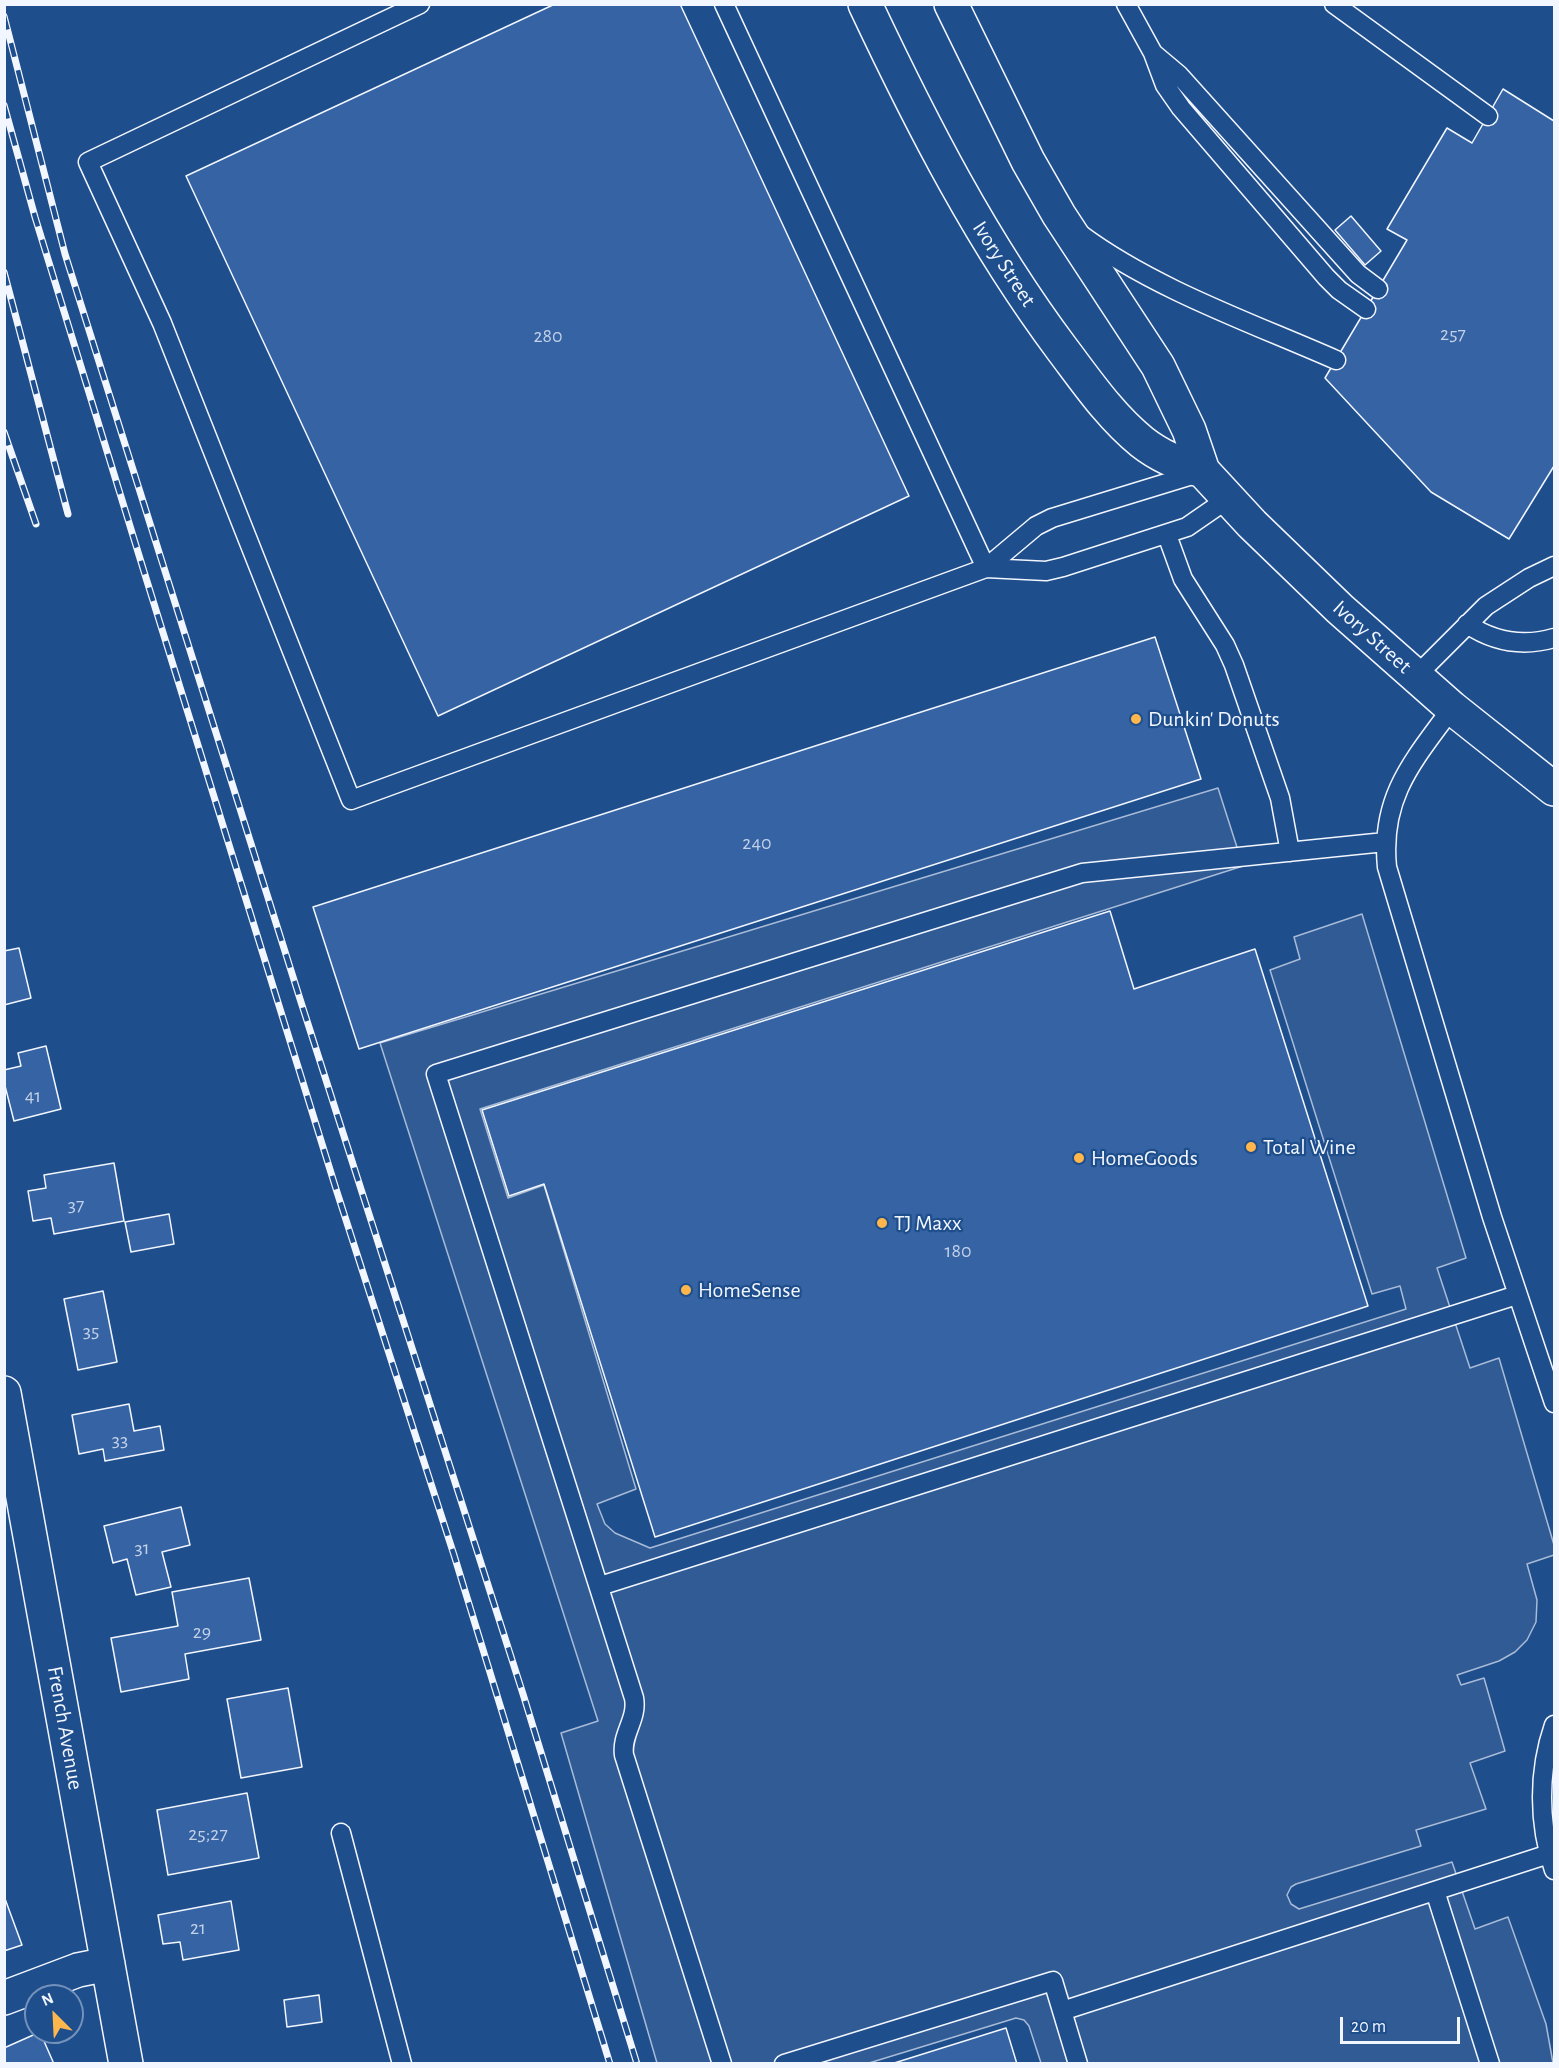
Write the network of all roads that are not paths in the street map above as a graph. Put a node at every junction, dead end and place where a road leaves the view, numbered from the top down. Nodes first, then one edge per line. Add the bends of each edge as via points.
1 (420, 4) edge
2 (724, 4) edge
3 (865, 4) edge
4 (951, 4) edge
5 (1126, 4) edge
6 (1334, 4) edge
7 (1153, 53) junction
8 (1488, 116) dead end
9 (1059, 215) junction
10 (1378, 289) dead end
11 (1366, 309) dead end
12 (1336, 360) dead end
13 (1203, 471) junction
14 (1228, 498) junction
15 (1167, 535) junction
16 (1554, 566) edge
17 (986, 568) junction
18 (1467, 624) junction
19 (1554, 638) edge
20 (1416, 676) junction
21 (1452, 708) junction
22 (1554, 789) edge
23 (1384, 842) junction
24 (1290, 852) junction
25 (1517, 1294) junction
26 (4, 1393) edge
27 (1554, 1402) edge
28 (600, 1586) junction
29 (1554, 1725) edge
30 (341, 1833) dead end
31 (1552, 1862) edge
32 (1435, 1891) junction
33 (108, 1965) junction
34 (4, 1998) edge
35 (1062, 2010) junction
36 (126, 2064) edge
37 (402, 2064) edge
38 (722, 2064) edge
39 (784, 2064) edge
40 (1078, 2064) edge
41 (1490, 2064) edge

1 - 17 lane via 88,162 162,322 351,800
2 - 17 lane
3 - 13 street, Ivory Street via 959,193 1041,321 1125,428 1160,455
4 - 9 street, Ivory Street
5 - 7 lane
6 - 8 lane
7 - 10 lane via 1179,75 1358,274
7 - 11 lane via 1165,85 1218,154 1326,277
9 - 12 lane via 1092,243 1158,280
9 - 13 street, Ivory Street via 1158,366 1189,430
13 - 14 street, Ivory Street
13 - 17 lane via 1052,518 1036,526
14 - 15 lane via 1197,521
14 - 20 street, Ivory Street via 1291,563
15 - 17 lane via 1046,571
15 - 24 lane via 1182,579 1234,665 1280,798
16 - 18 lane via 1503,593
18 - 19 lane via 1491,638 1509,642
18 - 20 lane
20 - 21 street, Ivory Street
21 - 22 street, Ivory Street
21 - 23 lane via 1396,790
23 - 24 lane
23 - 25 lane via 1393,894
24 - 28 lane via 1082,873 436,1074
25 - 27 lane
25 - 28 lane
26 - 33 street, French Avenue
28 - 38 lane via 636,1704 624,1741 624,1755
29 - 31 lane via 1542,1774
30 - 37 lane
31 - 32 lane
32 - 35 lane
32 - 41 lane
33 - 34 street via 78,1970
33 - 36 street, French Avenue
35 - 39 lane via 1053,1981
35 - 40 lane

